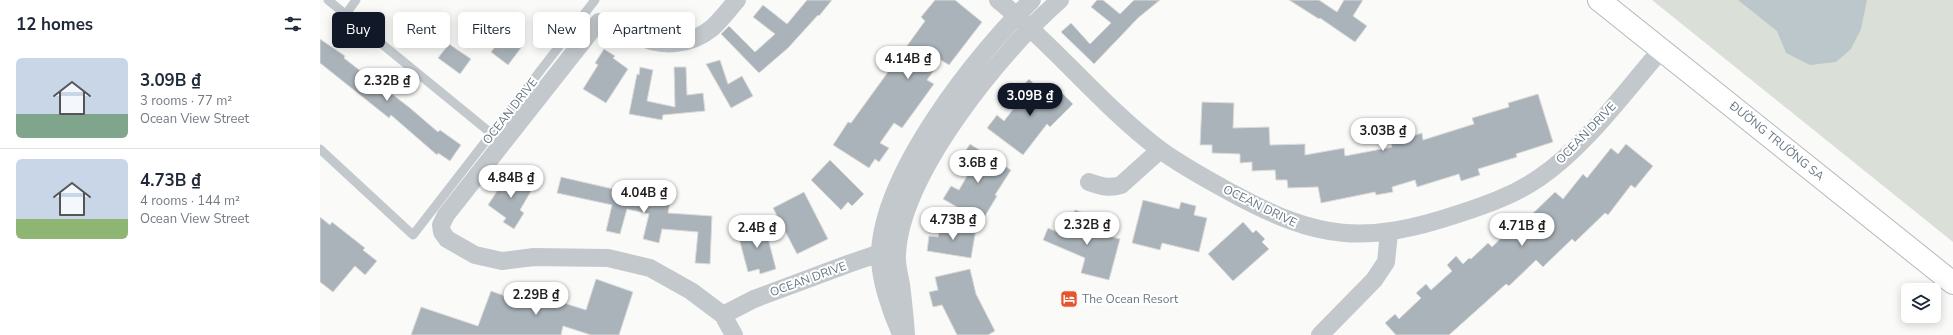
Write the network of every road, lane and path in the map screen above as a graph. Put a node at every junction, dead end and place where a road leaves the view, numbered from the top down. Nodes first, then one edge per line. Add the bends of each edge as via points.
1 (328, 0) edge
2 (356, 0) edge
3 (595, 0) edge
4 (737, 0) edge
5 (998, 0) edge
6 (1032, 0) edge
7 (1060, 0) edge
8 (1600, 0) edge
9 (343, 12) edge
10 (347, 12) edge
11 (1017, 15) junction
12 (1031, 28) junction
13 (385, 46) edge
14 (1662, 49) junction
15 (497, 139) junction
16 (320, 149) edge
17 (1160, 150) junction
18 (1089, 182) dead end
19 (1389, 233) junction
20 (888, 254) junction
21 (1953, 283) edge
22 (723, 315) junction
23 (734, 335) edge
24 (902, 335) edge
25 (906, 335) edge
26 (1320, 335) edge

1 - 9 lane
2 - 10 lane
3 - 15 lane, OCEAN DRIVE
4 - 15 street, OCEAN DRIVE via 713,27 681,42 657,43 633,34 620,24 599,22 543,92
5 - 11 street, OCEAN DRIVE
6 - 11 street
7 - 12 street
8 - 14 main road, ĐƯỜNG TRƯỜNG SA
11 - 12 street, OCEAN DRIVE
11 - 20 street via 951,94 902,173 885,221
12 - 17 street, OCEAN DRIVE
12 - 20 street via 967,102 938,148 906,211
13 - 15 lane
14 - 19 street, OCEAN DRIVE via 1575,148 1539,178 1507,196 1476,208
14 - 21 main road, ĐƯỜNG TRƯỜNG SA
15 - 16 lane, OCEAN DRIVE via 413,236
15 - 22 street, OCEAN DRIVE via 441,225 447,239 475,255 502,261 534,257 608,258 650,268 691,291
17 - 18 street via 1113,188
17 - 19 street, OCEAN DRIVE via 1206,179 1278,217 1301,226 1324,232
19 - 26 street via 1386,262 1374,280
20 - 22 street, OCEAN DRIVE via 754,299
20 - 24 street via 885,285 892,312
20 - 25 street
22 - 23 street, OCEAN DRIVE

